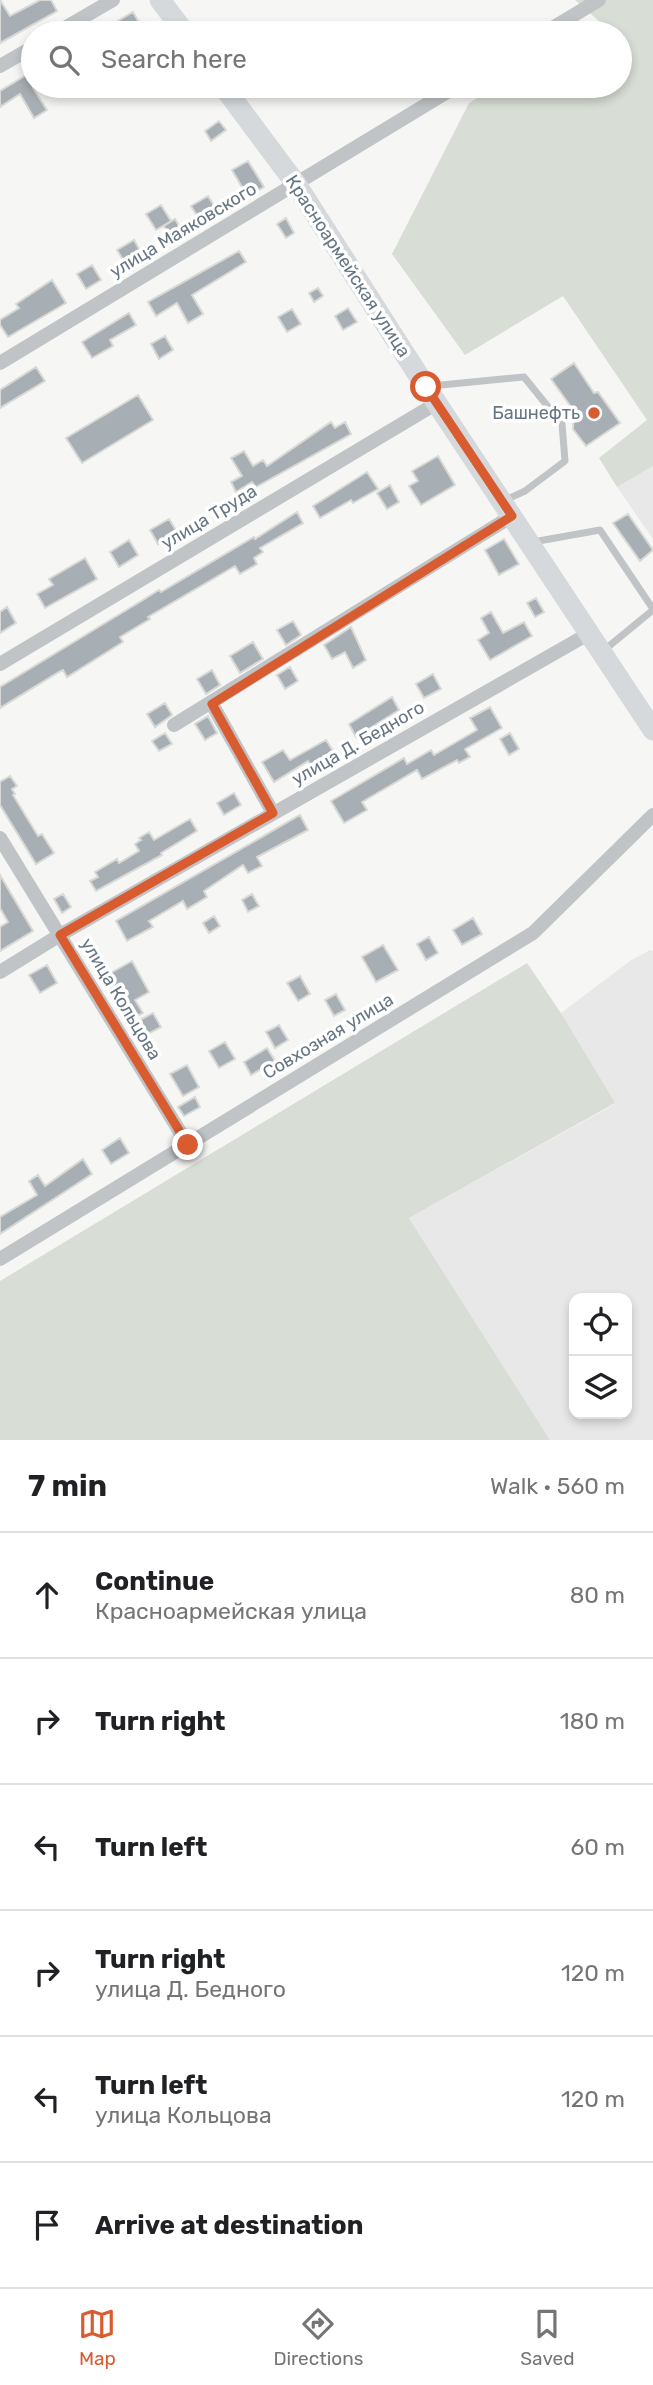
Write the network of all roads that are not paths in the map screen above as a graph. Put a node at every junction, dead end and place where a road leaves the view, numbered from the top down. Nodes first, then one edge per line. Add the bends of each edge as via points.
1 (113, 0) edge
2 (160, 0) edge
3 (599, 0) edge
4 (77, 21) edge
5 (176, 21) edge
6 (564, 21) edge
7 (21, 54) edge
8 (0, 66) edge
9 (232, 98) edge
10 (437, 98) edge
11 (296, 184) junction
12 (0, 363) edge
13 (432, 395) junction
14 (508, 509) junction
15 (530, 542) junction
16 (653, 609) edge
17 (590, 633) junction
18 (603, 651) junction
19 (0, 664) edge
20 (212, 704) junction
21 (174, 725) dead end
22 (653, 730) edge
23 (273, 813) junction
24 (653, 815) edge
25 (0, 838) edge
26 (6, 864) edge
27 (60, 935) junction
28 (0, 972) edge
29 (188, 1145) junction
30 (0, 1259) edge

1 - 4 street
2 - 5 main road
3 - 6 street
7 - 8 street
9 - 11 main road, Красноармейская улица
10 - 11 street, улица Маяковского
11 - 12 street, улица Маяковского
11 - 13 main road, Красноармейская улица
13 - 14 main road, Красноармейская улица
13 - 14 lane via 524,377 562,424 565,461
13 - 19 street, улица Труда
14 - 15 main road, Красноармейская улица
14 - 20 street
15 - 16 lane via 600,530
15 - 17 main road, Красноармейская улица
16 - 18 lane
17 - 18 main road, Красноармейская улица
17 - 23 street, улица Д. Бедного
18 - 22 main road, Красноармейская улица
20 - 21 street
20 - 23 street
23 - 27 street, улица Д. Бедного
24 - 29 street, Совхозная улица via 533,933
25 - 26 street, улица Кольцова
26 - 27 street, улица Кольцова
27 - 28 street, улица Д. Бедного
27 - 29 street, улица Кольцова
29 - 30 street, Совхозная улица

